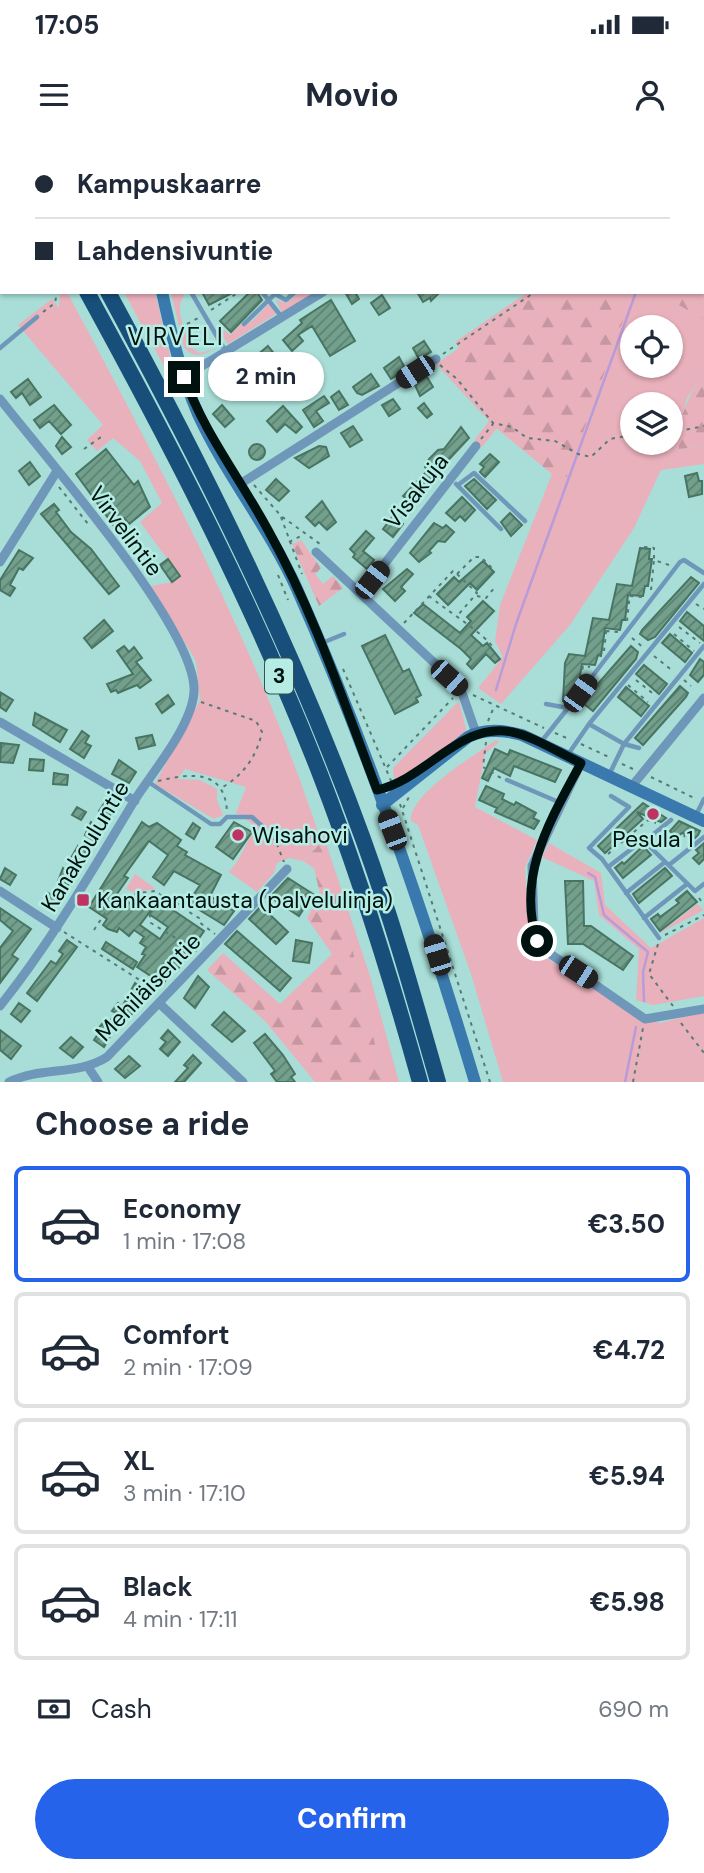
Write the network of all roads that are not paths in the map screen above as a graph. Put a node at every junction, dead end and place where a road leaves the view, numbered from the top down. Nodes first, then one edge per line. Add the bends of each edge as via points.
1 (88, 294) edge
2 (108, 294) edge
3 (163, 294) edge
4 (192, 294) edge
5 (264, 294) edge
6 (275, 294) edge
7 (275, 294) edge
8 (293, 294) edge
9 (320, 294) edge
10 (269, 299) junction
11 (37, 317) road end
12 (282, 318) junction
13 (244, 324) dead end
14 (0, 348) edge
15 (226, 352) junction
16 (436, 359) road end
17 (184, 377) junction
18 (0, 400) edge
19 (476, 446) road end
20 (54, 475) junction
21 (454, 482) junction
22 (240, 484) junction
23 (525, 521) dead end
24 (501, 529) dead end
25 (316, 552) dead end
26 (0, 562) edge
27 (704, 573) edge
28 (704, 584) edge
29 (361, 594) junction
30 (344, 634) dead end
31 (320, 644) junction
32 (704, 647) edge
33 (704, 698) edge
34 (193, 700) joint
35 (546, 704) dead end
36 (568, 708) junction
37 (0, 722) edge
38 (589, 724) junction
39 (481, 735) junction
40 (540, 744) junction
41 (624, 744) junction
42 (639, 748) dead end
43 (567, 756) junction
44 (583, 764) junction
45 (421, 771) junction
46 (609, 775) junction
47 (507, 780) road end
48 (149, 782) junction
49 (632, 786) junction
50 (377, 790) junction
51 (611, 796) dead end
52 (703, 800) edge
53 (135, 801) junction
54 (561, 803) junction
55 (382, 805) junction
56 (700, 818) edge
57 (671, 820) dead end
58 (262, 826) road end
59 (704, 837) edge
60 (645, 842) junction
61 (667, 863) junction
62 (608, 867) junction
63 (287, 869) road end
64 (687, 884) junction
65 (704, 884) edge
66 (0, 891) edge
67 (626, 893) junction
68 (644, 918) junction
69 (57, 928) junction
70 (659, 938) road end
71 (163, 1001) junction
72 (0, 1006) edge
73 (704, 1009) edge
74 (432, 1060) junction
75 (415, 1065) junction
76 (88, 1068) junction
77 (7, 1081) edge
78 (98, 1082) edge
79 (243, 1082) edge
80 (420, 1082) edge
81 (438, 1082) edge
82 (475, 1082) edge

1 - 75 highway, 3 via 156,417 291,702 364,897
2 - 74 highway, 3 via 217,499 307,695 390,917
3 - 17 main road
4 - 15 lane
5 - 10 lane
6 - 10 lane
7 - 8 lane via 286,300
9 - 12 street
10 - 12 lane
10 - 13 lane
11 - 14 lane
12 - 15 street
15 - 17 street
16 - 22 street
17 - 22 main road via 199,416
18 - 20 street, Virvelintie
19 - 21 street, Visakuja
20 - 26 street
20 - 34 street, Virvelintie via 132,566 179,642 192,674
21 - 23 lane via 474,472
21 - 24 lane
21 - 29 street, Visakuja
22 - 31 main road via 269,530
25 - 29 street
27 - 36 lane via 684,560 674,569
28 - 38 lane
29 - 39 street via 460,687
30 - 31 lane
31 - 50 main road
32 - 41 lane
33 - 49 street
34 - 48 street, Kanakouluntie
35 - 36 lane
36 - 40 lane
37 - 53 street
38 - 41 lane
38 - 43 lane
39 - 40 main road via 511,732
39 - 45 main road
40 - 43 main road
41 - 42 lane
41 - 46 lane
43 - 44 main road
44 - 46 main road
44 - 54 street
45 - 50 main road
45 - 55 main road
46 - 49 main road
47 - 54 lane
48 - 53 street, Kanakouluntie
48 - 58 lane via 211,824 220,824 227,817 253,817
49 - 56 main road
50 - 55 main road
51 - 62 lane via 629,807 589,848
52 - 56 lane
53 - 69 street, Kanakouluntie
54 - 73 street via 532,866 537,941 645,1018
55 - 82 main road via 429,930
57 - 60 lane
59 - 61 lane
60 - 61 lane
60 - 62 lane
61 - 64 lane
61 - 67 lane
62 - 67 lane
63 - 71 street, Mehiläisentie
64 - 65 lane via 695,891
64 - 68 lane
66 - 69 street
67 - 68 lane
68 - 70 lane
69 - 72 street, Kanakouluntie
71 - 76 street, Mehiläisentie via 107,1058
71 - 79 street
74 - 75 lane
74 - 81 highway, 3
75 - 80 highway, 3
76 - 77 street, Mehiläisentie via 38,1070
76 - 78 street

